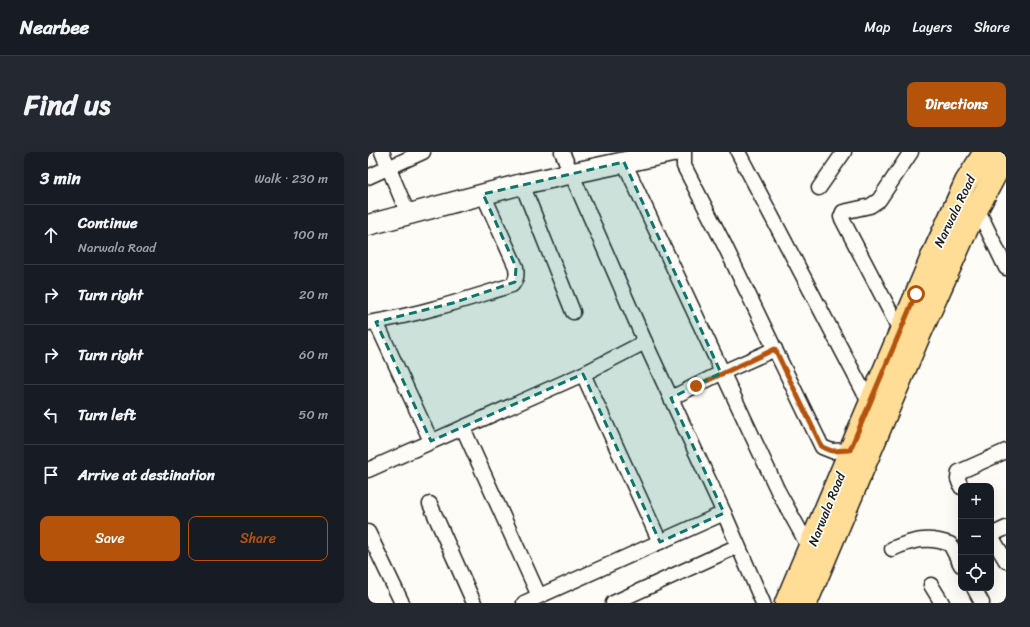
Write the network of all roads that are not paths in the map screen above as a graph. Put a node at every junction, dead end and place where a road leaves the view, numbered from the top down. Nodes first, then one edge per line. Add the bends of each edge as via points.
1 (382, 152) edge
2 (423, 152) edge
3 (562, 152) edge
4 (672, 152) edge
5 (684, 152) edge
6 (738, 152) edge
7 (844, 152) edge
8 (911, 152) edge
9 (984, 152) edge
10 (1006, 154) edge
11 (624, 162) junction
12 (390, 167) junction
13 (571, 173) junction
14 (368, 177) edge
15 (522, 184) junction
16 (819, 188) dead end
17 (483, 194) junction
18 (977, 208) junction
19 (408, 214) junction
20 (368, 225) edge
21 (1006, 268) edge
22 (573, 312) dead end
23 (372, 322) edge
24 (901, 332) junction
25 (645, 342) junction
26 (775, 349) junction
27 (722, 373) junction
28 (582, 374) junction
29 (671, 398) junction
30 (870, 404) junction
31 (463, 428) junction
32 (431, 441) junction
33 (850, 450) junction
34 (1006, 451) edge
35 (369, 468) edge
36 (960, 483) edge
37 (430, 504) dead end
38 (724, 513) junction
39 (1006, 528) edge
40 (368, 532) edge
41 (994, 534) edge
42 (994, 541) edge
43 (660, 542) junction
44 (738, 546) junction
45 (810, 549) junction
46 (892, 550) dead end
47 (958, 559) edge
48 (1006, 561) edge
49 (931, 584) dead end
50 (975, 591) edge
51 (539, 596) junction
52 (402, 603) edge
53 (474, 603) edge
54 (524, 603) edge
55 (613, 603) edge
56 (761, 603) edge
57 (786, 603) edge
58 (806, 603) edge
59 (942, 603) edge
60 (980, 603) edge

1 - 12 street
2 - 12 street
3 - 13 street
4 - 11 main road
5 - 26 street via 684,166
6 - 30 street
7 - 16 street
8 - 24 street via 879,200 870,206 843,212 841,217
9 - 24 main road, Narwala Road via 966,182
10 - 18 main road, Narwala Road
11 - 13 main road
11 - 27 street
12 - 14 street
12 - 19 street
13 - 15 main road
13 - 25 street
15 - 17 main road
15 - 22 street
17 - 19 main road
17 - 23 street via 516,267 515,282 453,303
18 - 21 street
18 - 58 main road, Narwala Road via 918,338
19 - 20 main road
23 - 32 street
24 - 30 main road, Narwala Road
25 - 28 street
25 - 29 street
26 - 27 street
26 - 33 street via 822,447 832,451
27 - 29 street
27 - 45 street via 778,491
28 - 31 street
28 - 43 street
29 - 38 street
30 - 33 main road, Narwala Road
31 - 32 street
31 - 51 street
32 - 35 street
33 - 45 main road, Narwala Road
34 - 36 street via 959,472
37 - 53 street
38 - 43 street
38 - 44 street
39 - 41 street
40 - 52 street
42 - 48 street
43 - 51 street
44 - 55 street
44 - 56 street
45 - 57 main road, Narwala Road
46 - 47 street via 916,540 939,540 950,544
49 - 59 street
50 - 60 street
51 - 54 street

